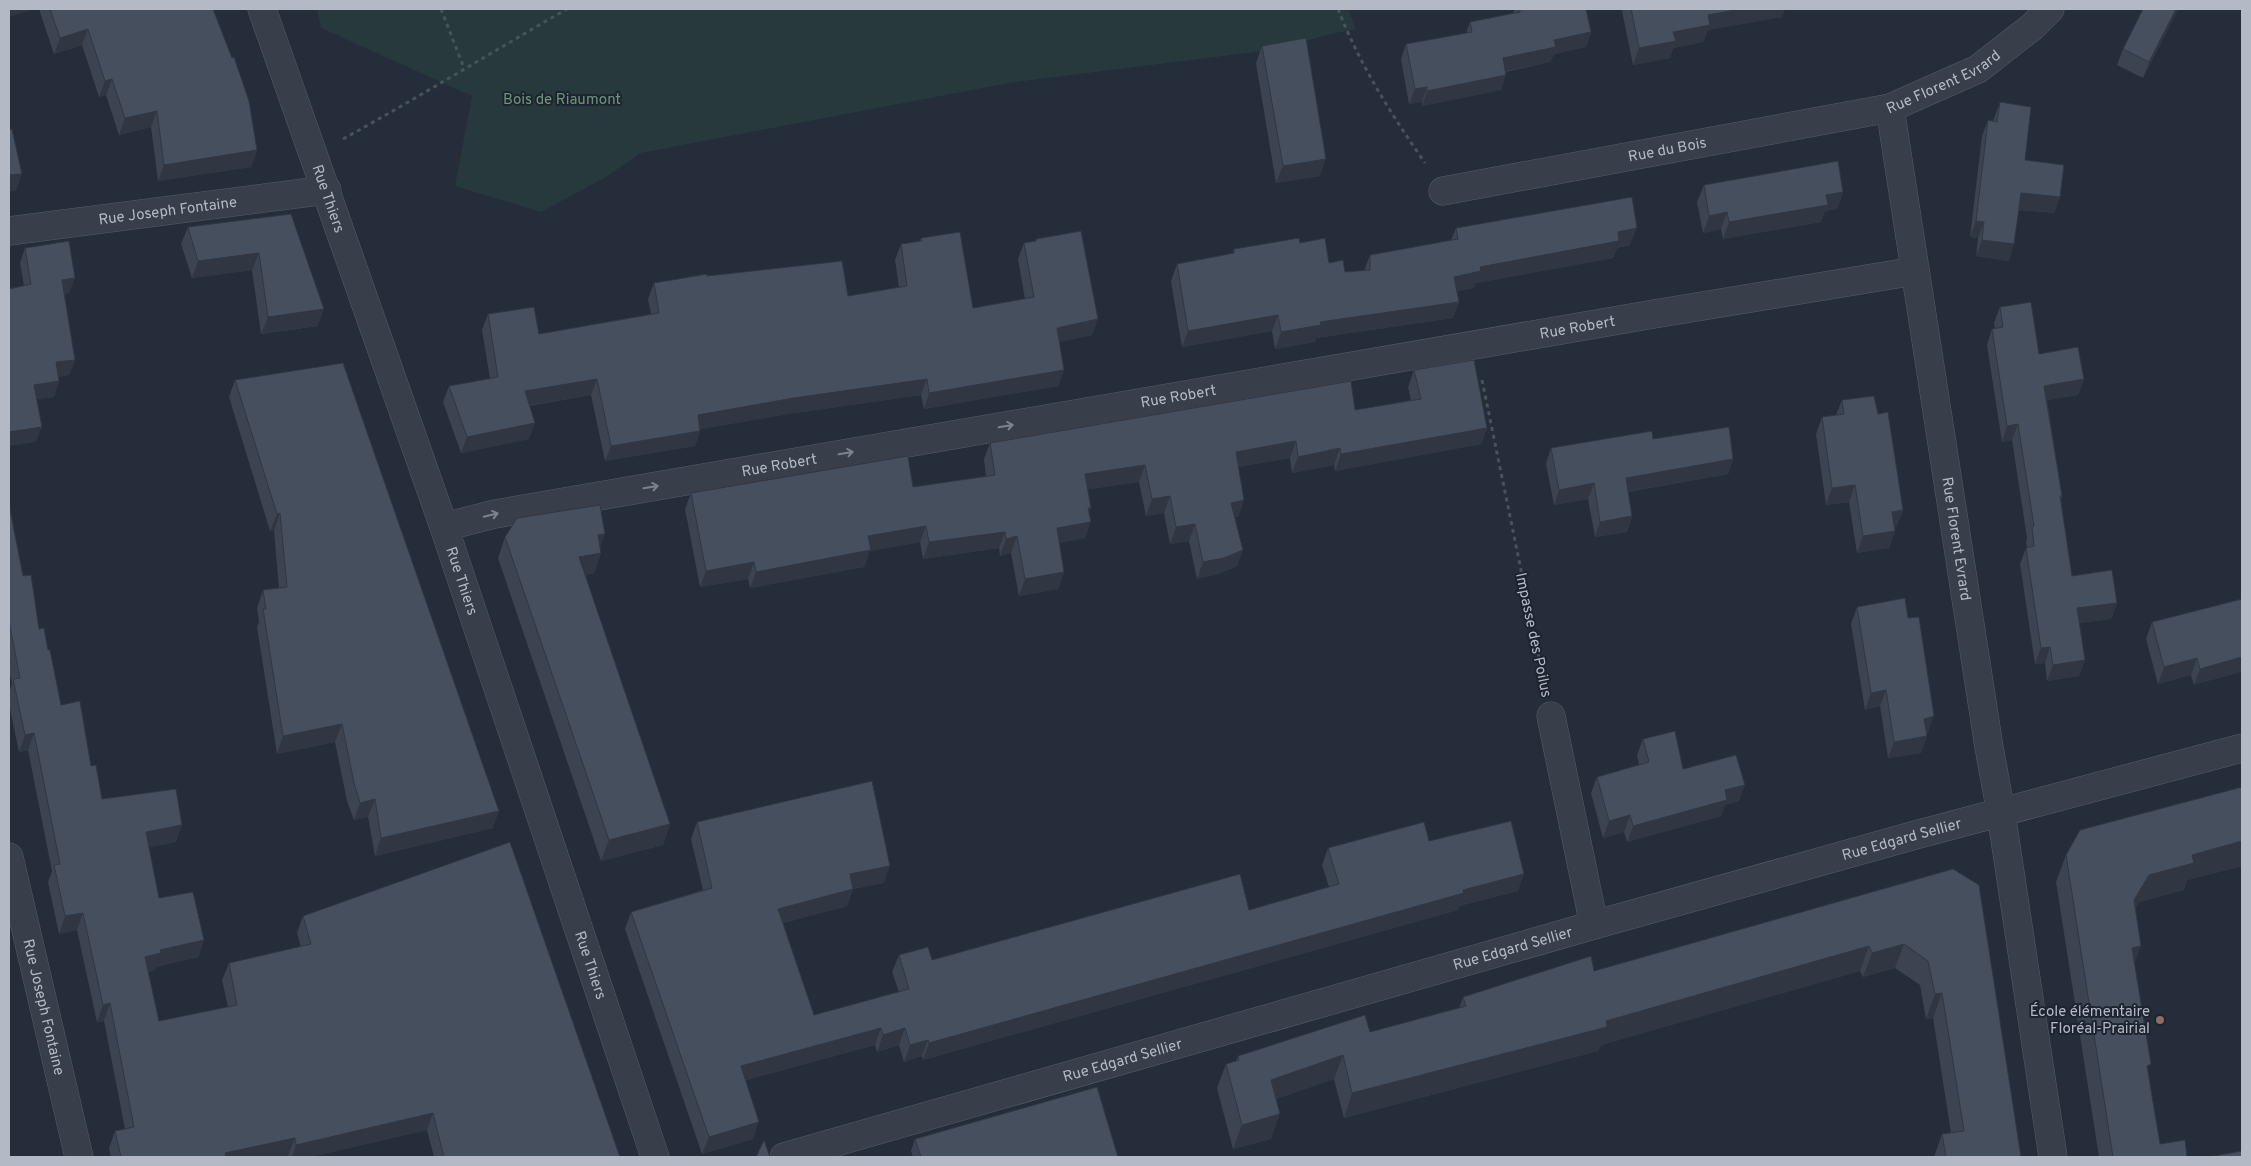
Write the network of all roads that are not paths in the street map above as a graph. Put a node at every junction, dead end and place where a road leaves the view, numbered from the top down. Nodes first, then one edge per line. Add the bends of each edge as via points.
1 (262, 9) edge
2 (2050, 9) edge
3 (1890, 108) junction
4 (327, 190) junction
5 (1443, 191) road end
6 (9, 231) edge
7 (1915, 272) junction
8 (444, 527) junction
9 (1551, 716) road end
10 (2242, 748) edge
11 (2001, 813) junction
12 (9, 858) edge
13 (1594, 925) junction
14 (2053, 1154) edge
15 (79, 1157) edge
16 (655, 1157) edge
17 (784, 1157) edge

1 - 4 street, Rue Thiers
2 - 3 street, Rue Florent Evrard via 1978,69
3 - 5 street, Rue du Bois
3 - 7 street, Rue Florent Evrard
4 - 6 street, Rue Joseph Fontaine
4 - 8 street, Rue Thiers
8 -> 7 street, Rue Robert via 495,514
7 - 11 street, Rue Florent Evrard
8 - 16 street, Rue Thiers
9 - 13 street, Impasse des Poilus
10 - 11 street, Rue Edgard Sellier
11 - 13 street, Rue Edgard Sellier
11 - 14 street, Rue Florent Evrard
12 - 15 street, Rue Joseph Fontaine
13 - 17 street, Rue Edgard Sellier

